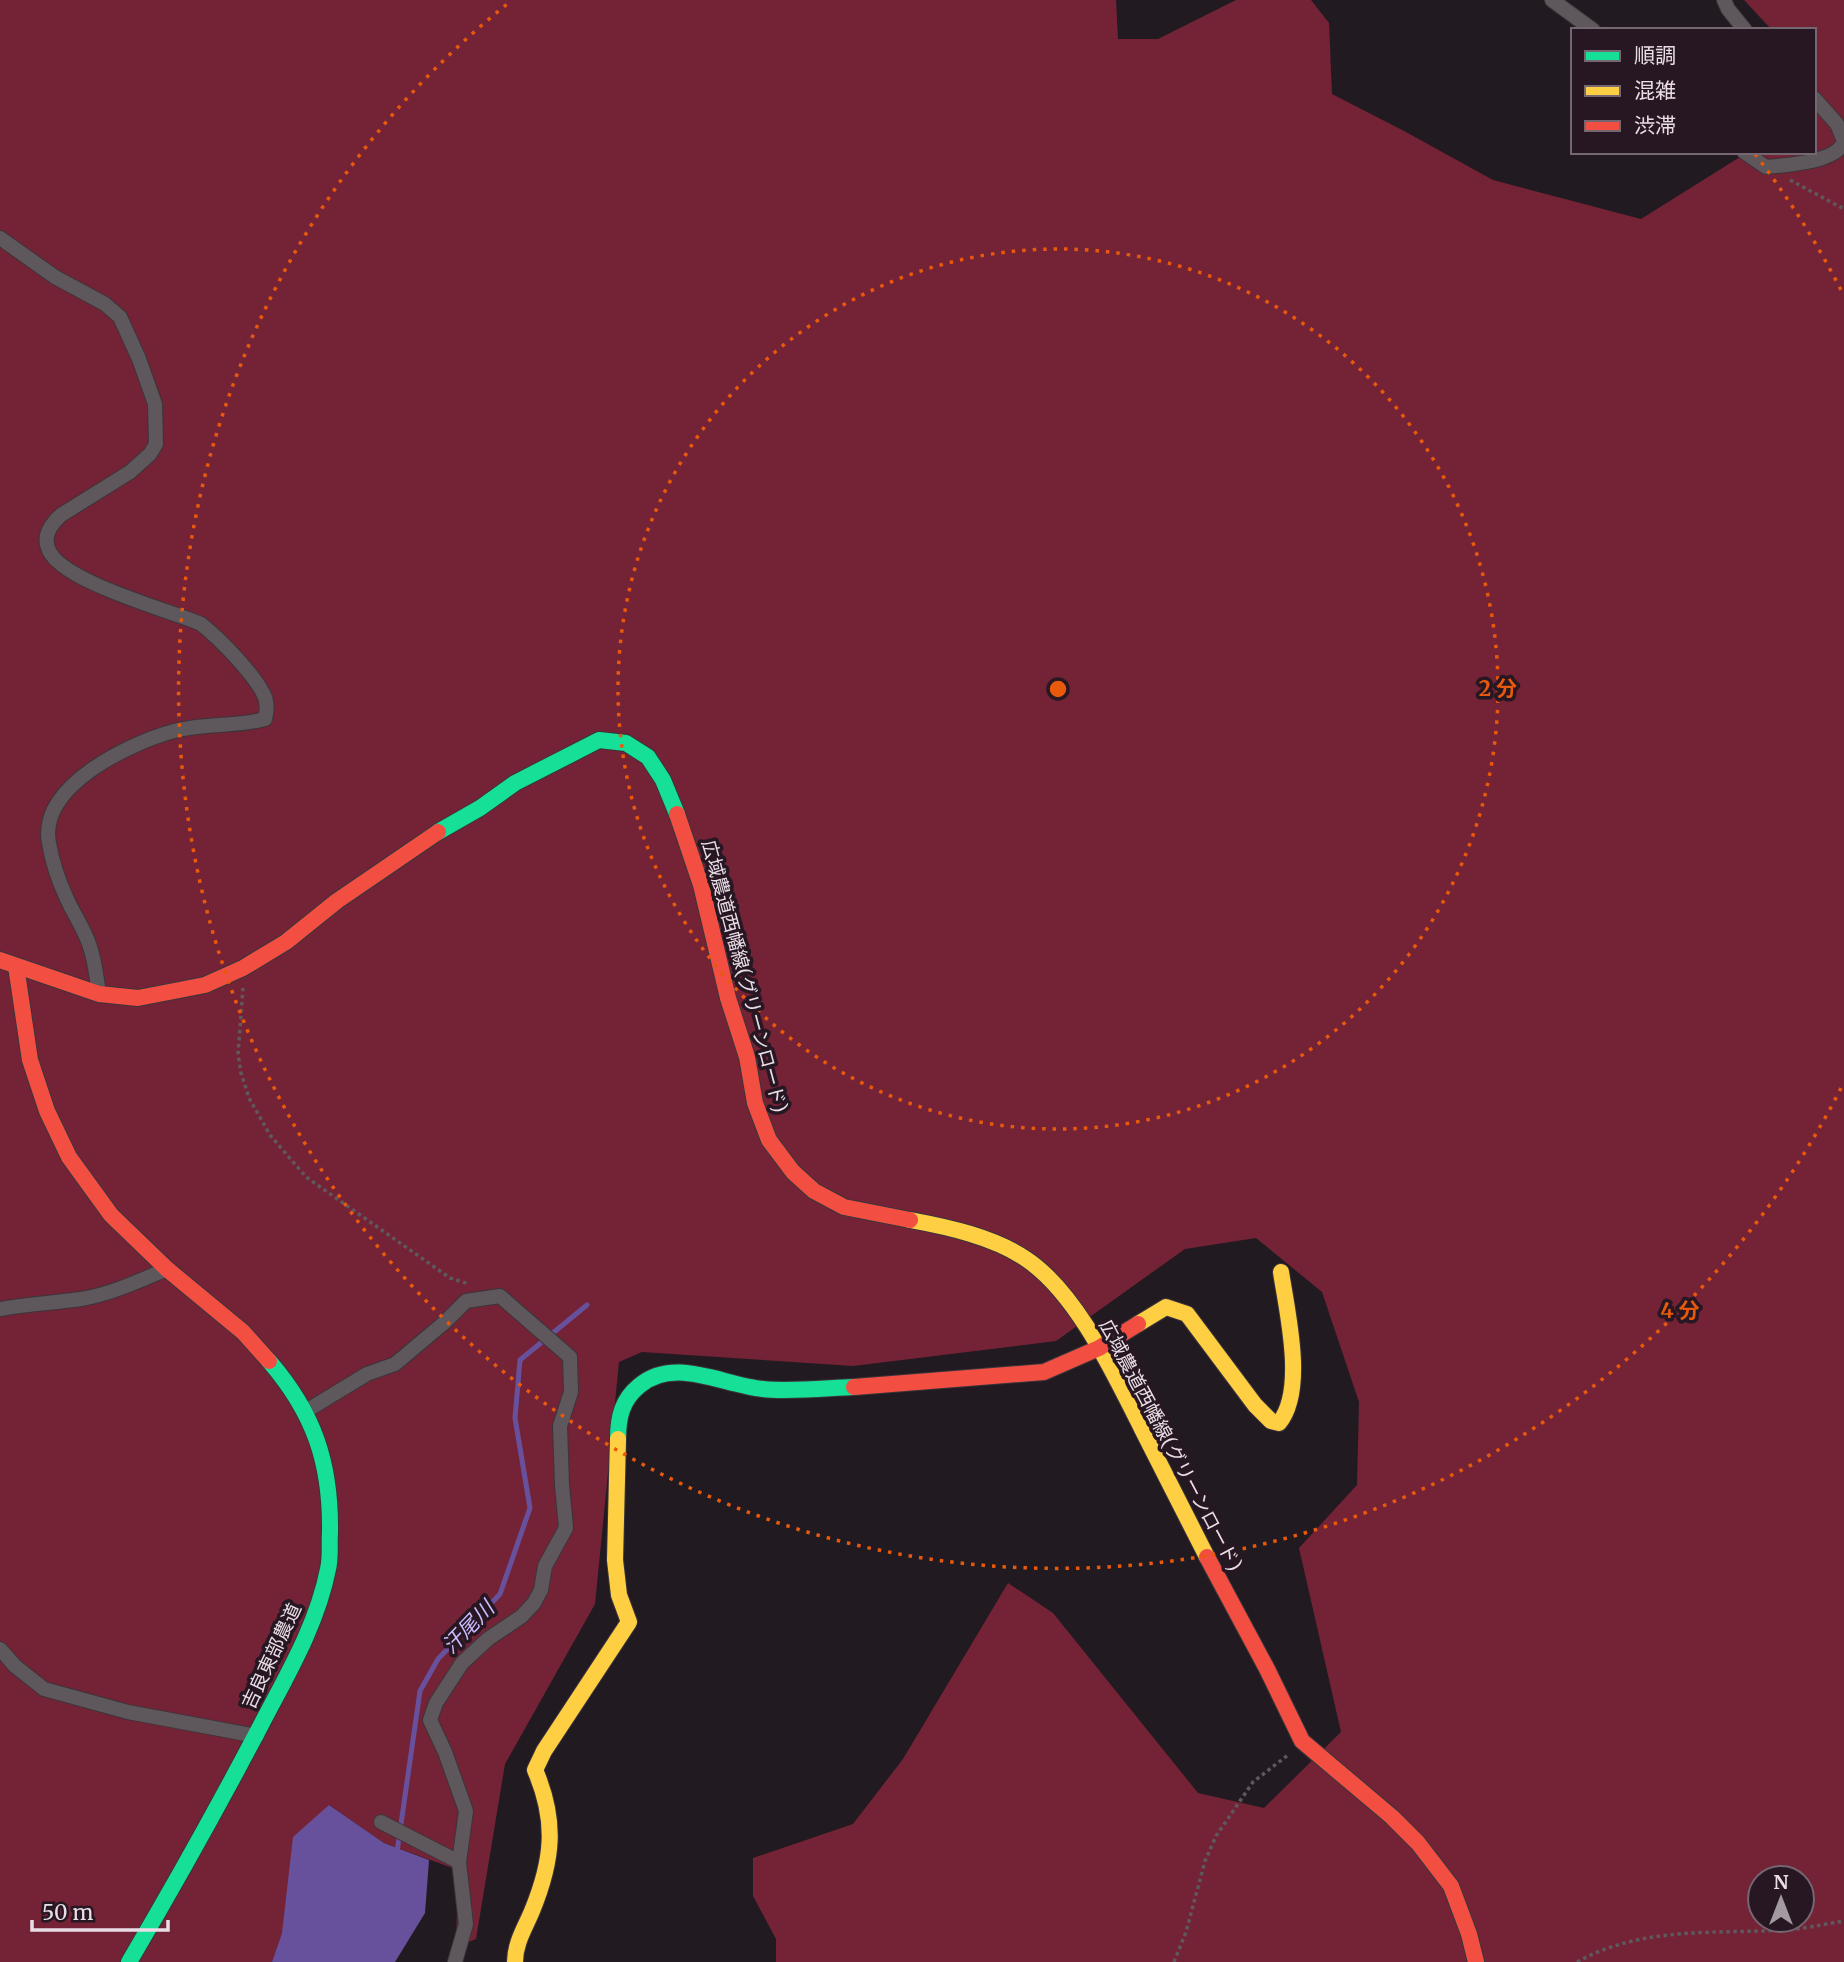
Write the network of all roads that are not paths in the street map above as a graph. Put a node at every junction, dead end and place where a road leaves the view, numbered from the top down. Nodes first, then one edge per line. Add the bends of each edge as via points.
1 (1552, 0) edge
2 (1724, 0) edge
3 (1590, 28) edge
4 (1743, 28) edge
5 (1816, 100) edge
6 (1844, 141) edge
7 (1747, 154) edge
8 (0, 238) edge
9 (0, 960) edge
10 (16, 966) junction
11 (99, 994) junction
12 (167, 1269) junction
13 (1281, 1272) dead end
14 (0, 1309) edge
15 (1099, 1348) junction
16 (306, 1411) junction
17 (0, 1649) edge
18 (257, 1736) junction
19 (381, 1822) dead end
20 (459, 1861) junction
21 (129, 1962) edge
22 (455, 1962) edge
23 (515, 1962) edge
24 (1476, 1962) edge

1 - 3 street
2 - 4 street
5 - 6 street via 1837,124
6 - 7 street via 1837,152 1814,161 1766,167
8 - 11 street via 120,317 155,404 156,444 150,454 52,523 47,534 52,557 83,579 201,624 254,680 267,705 265,719 175,731 131,747 92,770 52,809 48,841 65,896 90,947
9 - 10 street, 広域農道西幡線(グリーンロード)
10 - 11 street, 広域農道西幡線(グリーンロード)
10 - 12 street, 吉良東部農道 via 30,1060 69,1157 111,1215
11 - 15 street, 広域農道西幡線(グリーンロード) via 138,998 170,993 205,985 243,968 515,783 599,740 626,743 648,757 663,780 688,842 747,1057 755,1103 769,1140 793,1172 844,1208 944,1226 1025,1258 1057,1285
12 - 14 street via 114,1292
12 - 16 street, 吉良東部農道 via 243,1332
13 - 15 street via 1292,1388 1289,1413 1279,1423 1267,1418 1246,1395 1187,1314 1166,1307
15 - 23 street via 1044,1372 763,1389 684,1372 663,1373 649,1377 627,1395 618,1423 615,1560 619,1595 629,1622 535,1770 545,1789 551,1854
15 - 24 street, 広域農道西幡線(グリーンロード) via 1302,1741 1418,1843 1451,1886
16 - 18 street, 吉良東部農道 via 330,1499 329,1567 299,1653
16 - 20 street via 367,1374 396,1364 466,1301 500,1296 570,1357 571,1392 560,1426 566,1528 545,1566 534,1603 462,1663 430,1720 466,1811
17 - 18 street via 44,1689 128,1712
18 - 21 street, 吉良東部農道
19 - 20 street
20 - 22 street via 466,1924

